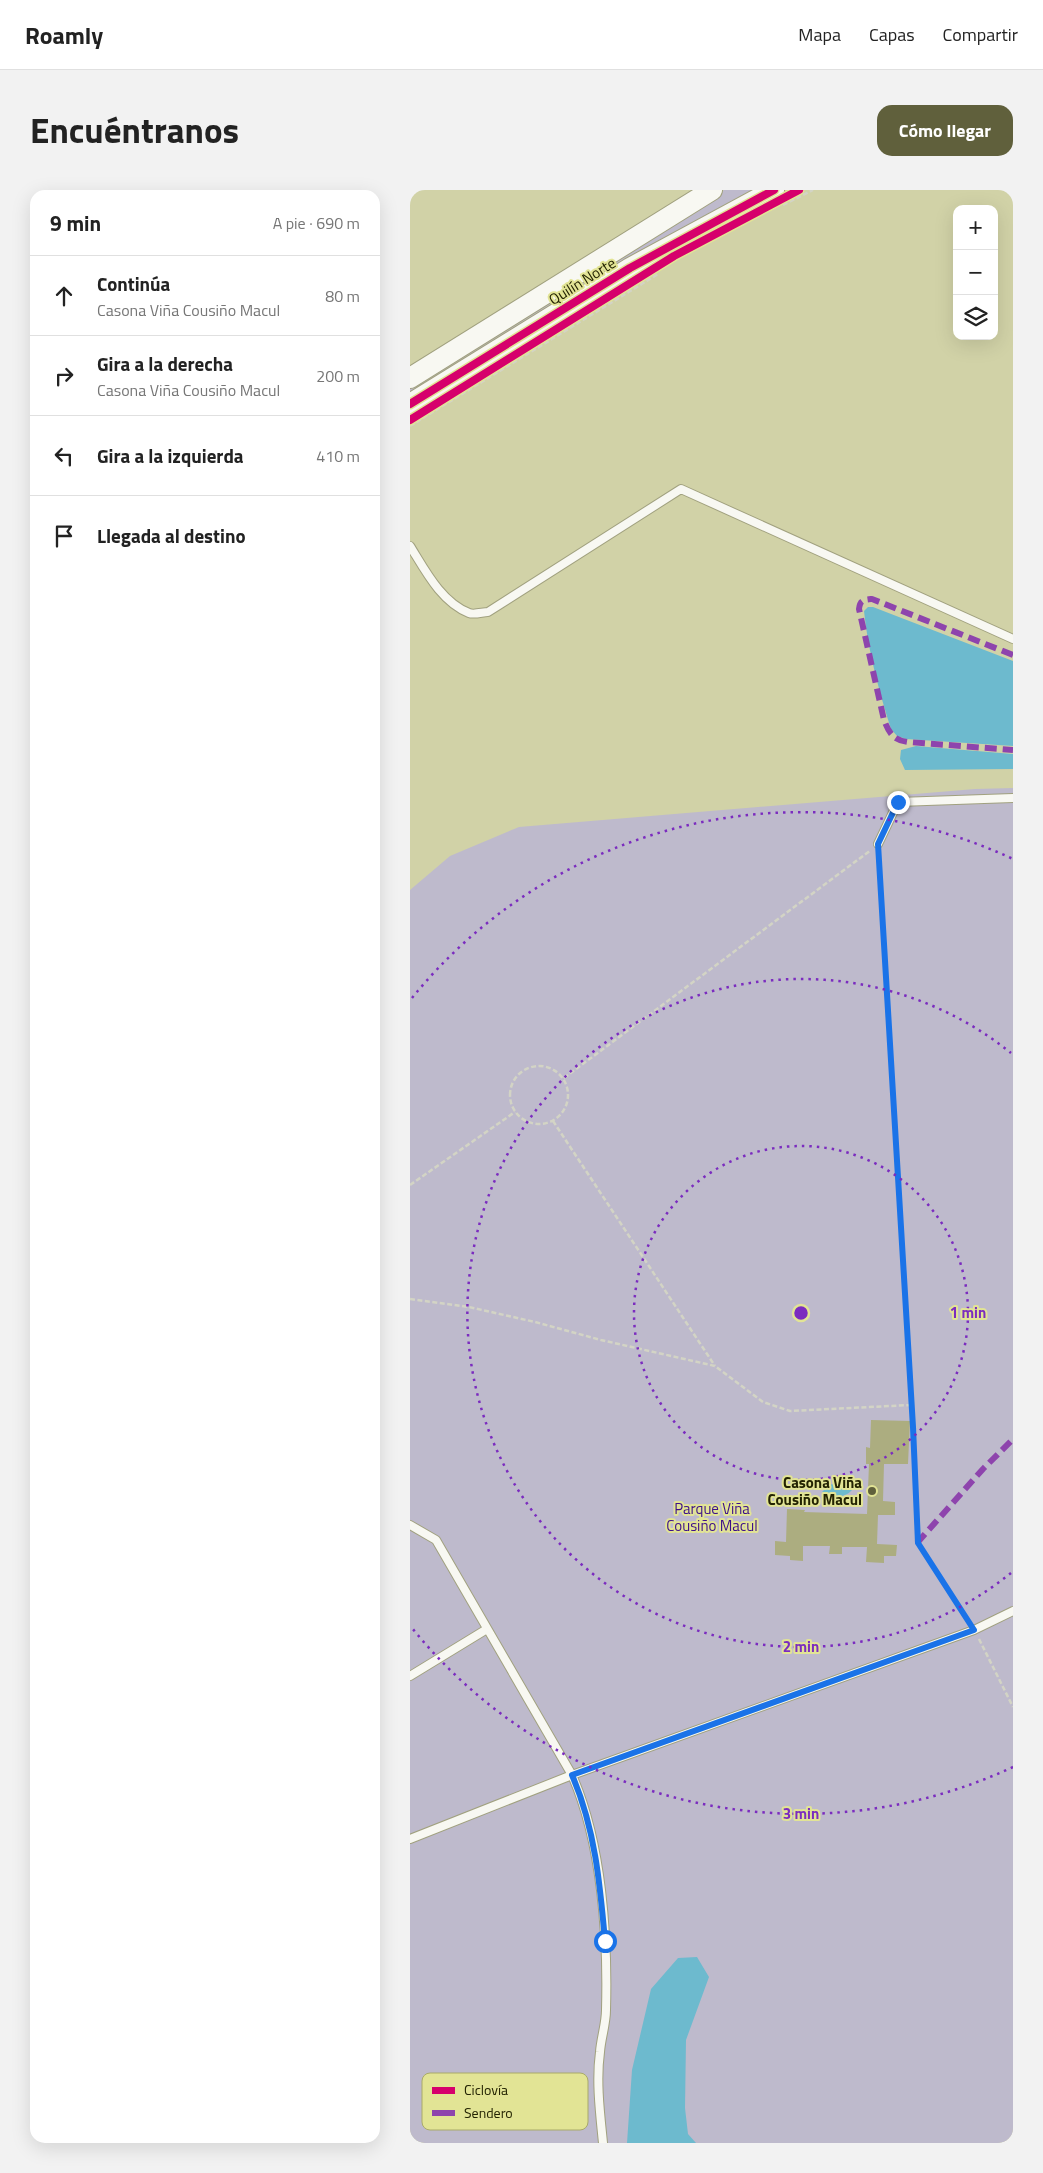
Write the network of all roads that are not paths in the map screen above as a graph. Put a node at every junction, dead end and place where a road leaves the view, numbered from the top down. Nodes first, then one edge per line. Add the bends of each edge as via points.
1 (712, 190) edge
2 (775, 200) edge
3 (410, 378) edge
4 (410, 404) edge
5 (410, 546) edge
6 (1013, 638) edge
7 (1013, 798) edge
8 (878, 844) road end
9 (410, 1525) edge
10 (1013, 1611) edge
11 (487, 1629) junction
12 (410, 1676) edge
13 (572, 1775) junction
14 (410, 1839) edge
15 (602, 2143) edge

1 - 3 street, Quilín Norte
2 - 4 street, Quilín Norte via 630,268
5 - 6 lane via 430,579 449,600 470,614 488,612 681,489
7 - 8 lane via 898,802
9 - 11 lane via 436,1540
10 - 13 lane via 974,1630
11 - 12 lane
11 - 13 lane
13 - 14 lane
13 - 15 lane via 582,1798 598,1864 605,1941 606,2012 600,2053

